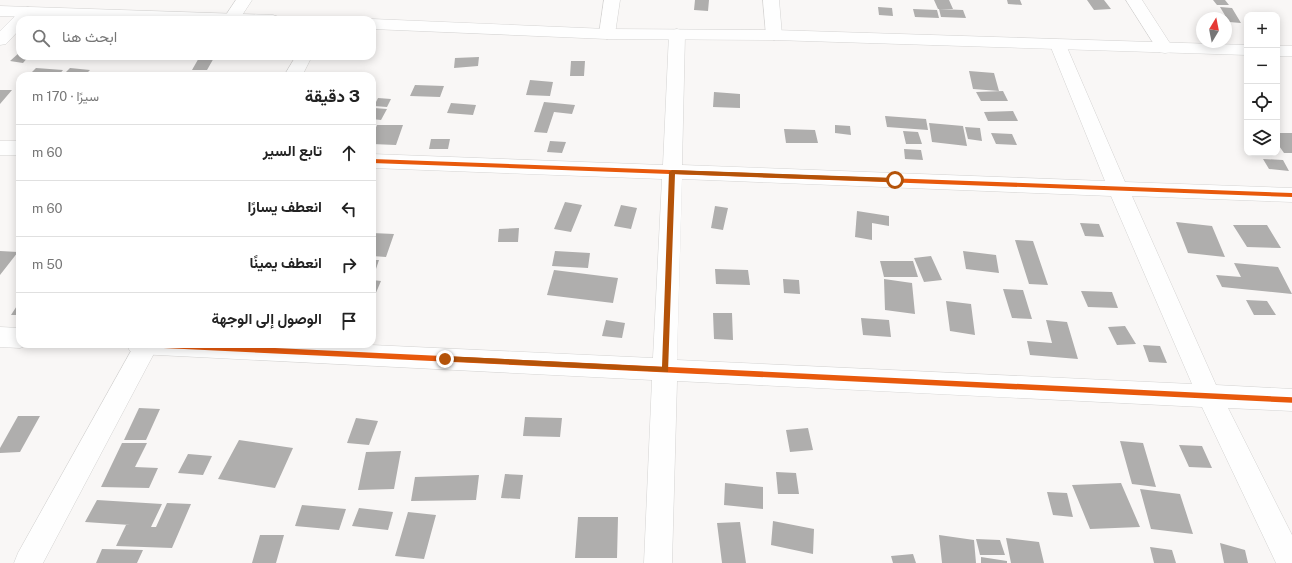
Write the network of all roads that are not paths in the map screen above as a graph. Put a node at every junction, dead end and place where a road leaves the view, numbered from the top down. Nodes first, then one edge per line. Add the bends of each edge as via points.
1 (244, 0) edge
2 (612, 0) edge
3 (771, 0) edge
4 (1134, 0) edge
5 (0, 11) edge
6 (28, 12) junction
7 (24, 16) edge
8 (164, 16) edge
9 (233, 16) edge
10 (16, 24) edge
11 (376, 24) edge
12 (607, 34) junction
13 (677, 34) junction
14 (774, 35) junction
15 (0, 40) edge
16 (1058, 45) junction
17 (1166, 48) junction
18 (1244, 50) edge
19 (1280, 51) edge
20 (1292, 51) edge
21 (302, 60) edge
22 (295, 72) edge
23 (0, 148) edge
24 (16, 148) edge
25 (376, 161) edge
26 (672, 172) junction
27 (1118, 188) junction
28 (1292, 194) edge
29 (0, 337) edge
30 (16, 338) edge
31 (145, 348) edge
32 (227, 348) edge
33 (665, 370) junction
34 (1209, 396) junction
35 (1292, 400) edge
36 (28, 563) edge
37 (658, 563) edge
38 (1292, 563) edge

1 - 9 street
2 - 12 street
3 - 14 street
4 - 17 street
5 - 6 street
6 - 7 street
6 - 8 street
10 - 15 street
11 - 12 street
12 - 13 street
13 - 14 street
13 - 26 street
14 - 16 street
16 - 17 street
16 - 27 street
17 - 18 street
19 - 20 street
21 - 22 street
23 - 24 street
25 - 26 street
26 - 27 street
26 - 33 street
27 - 28 street
27 - 34 street
29 - 30 street
31 - 36 street
32 - 33 street
33 - 34 street
33 - 37 street
34 - 35 street
34 - 38 street

